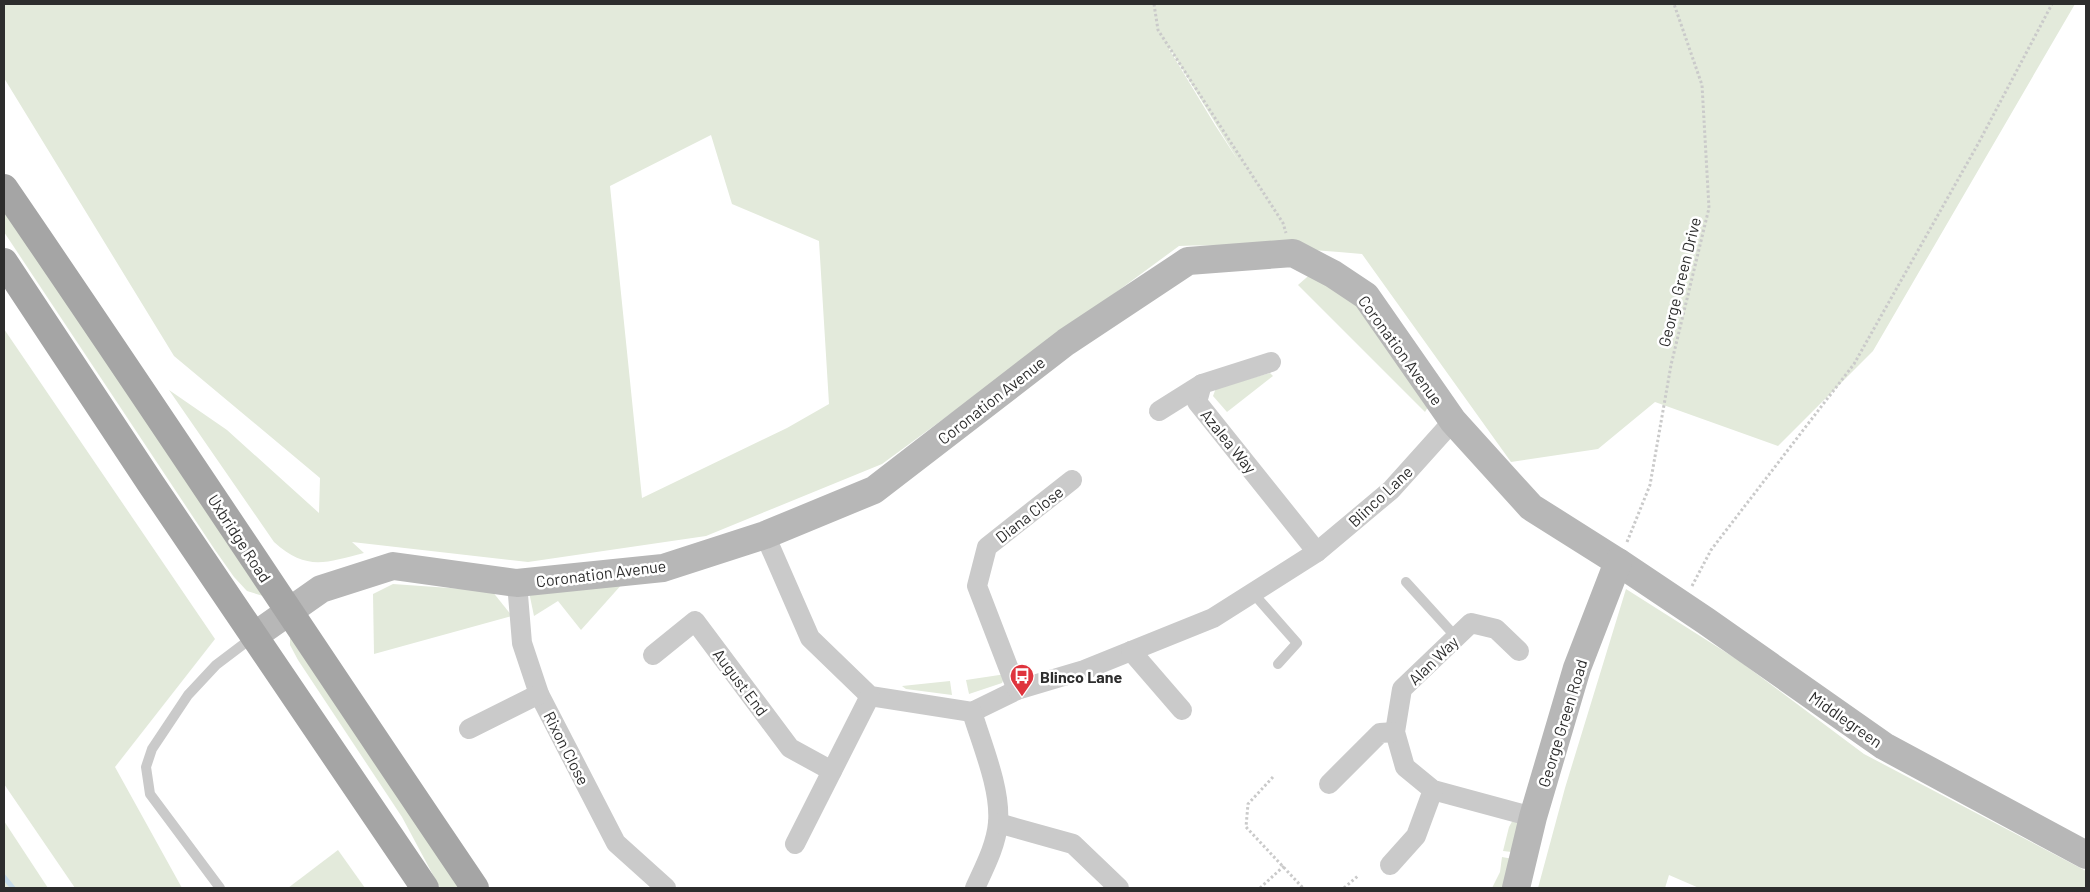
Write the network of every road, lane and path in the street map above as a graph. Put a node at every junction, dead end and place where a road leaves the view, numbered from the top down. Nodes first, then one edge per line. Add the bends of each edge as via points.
1 (1154, 4) edge
2 (1674, 4) edge
3 (2052, 4) edge
4 (4, 188) edge
5 (1293, 253) junction
6 (4, 262) edge
7 (1271, 362) dead end
8 (1202, 384) junction
9 (1159, 411) dead end
10 (1454, 421) junction
11 (1072, 480) dead end
12 (765, 535) junction
13 (1318, 552) junction
14 (1618, 562) junction
15 (1406, 582) dead end
16 (517, 583) junction
17 (1252, 592) junction
18 (1682, 605) junction
19 (288, 612) junction
20 (254, 636) junction
21 (1456, 637) junction
22 (1131, 651) junction
23 (1519, 651) dead end
24 (652, 655) dead end
25 (1278, 664) dead end
26 (1018, 690) junction
27 (539, 694) junction
28 (870, 696) junction
29 (1182, 710) dead end
30 (972, 712) junction
31 (469, 729) dead end
32 (1395, 732) junction
33 (832, 771) junction
34 (1272, 777) dead end
35 (1329, 784) dead end
36 (1433, 790) junction
37 (1533, 817) junction
38 (998, 823) junction
39 (795, 844) dead end
40 (2086, 856) edge
41 (1390, 865) dead end
42 (1284, 866) junction
43 (1359, 875) dead end
44 (220, 888) edge
45 (424, 888) edge
46 (475, 888) edge
47 (666, 888) edge
48 (975, 888) edge
49 (1119, 888) edge
50 (1260, 888) edge
51 (1303, 888) edge
52 (1344, 888) edge
53 (1516, 888) edge

1 - 5 path via 1158,30 1282,224
2 - 14 path, George Green Drive via 1702,85 1710,208 1671,365 1650,485
3 - 18 path via 1978,144 1854,364 1711,550
4 - 19 main road, Uxbridge Road
5 - 10 street, Coronation Avenue via 1366,296
5 - 12 street, Coronation Avenue via 1188,261 1066,342 874,490
6 - 20 main road
7 - 8 street, Azalea Way
8 - 9 street
8 - 13 street, Azalea Way via 1197,402
10 - 13 street, Blinco Lane via 1391,490
10 - 14 street, Coronation Avenue via 1531,507
11 - 26 street, Diana Close via 987,547 977,586
12 - 16 street, Coronation Avenue via 664,568
12 - 28 street via 810,638
13 - 17 street, Blinco Lane
14 - 18 street, Middlegreen
14 - 37 street, George Green Road via 1578,668
15 - 21 lane
16 - 19 street, Coronation Avenue via 393,566 321,589
16 - 27 street, Rixon Close via 522,643
17 - 22 street, Blinco Lane via 1212,618
17 - 25 lane via 1297,643
18 - 40 street, Middlegreen via 1884,746
19 - 20 street, Coronation Avenue
19 - 46 main road, Uxbridge Road
20 - 44 lane via 216,665 188,695 152,749 146,767 150,794
20 - 45 main road
21 - 23 street, Alan Way via 1471,623 1496,629
21 - 32 street, Alan Way via 1402,690
22 - 26 street, Blinco Lane via 1084,670
22 - 29 street
24 - 33 street, August End via 695,621 790,748
26 - 30 street, Blinco Lane
27 - 31 street
27 - 47 street, Rixon Close via 616,843
28 - 30 street
28 - 33 street
30 - 38 street via 995,788
32 - 35 street via 1380,733
32 - 36 street, Alan Way via 1405,767
33 - 39 street
34 - 42 path via 1248,804 1246,827
36 - 37 street, Alan Way
36 - 41 street via 1416,836
37 - 53 street, George Green Road
38 - 48 street via 991,851
38 - 49 street via 1074,844
42 - 50 path
42 - 51 path
43 - 52 path

